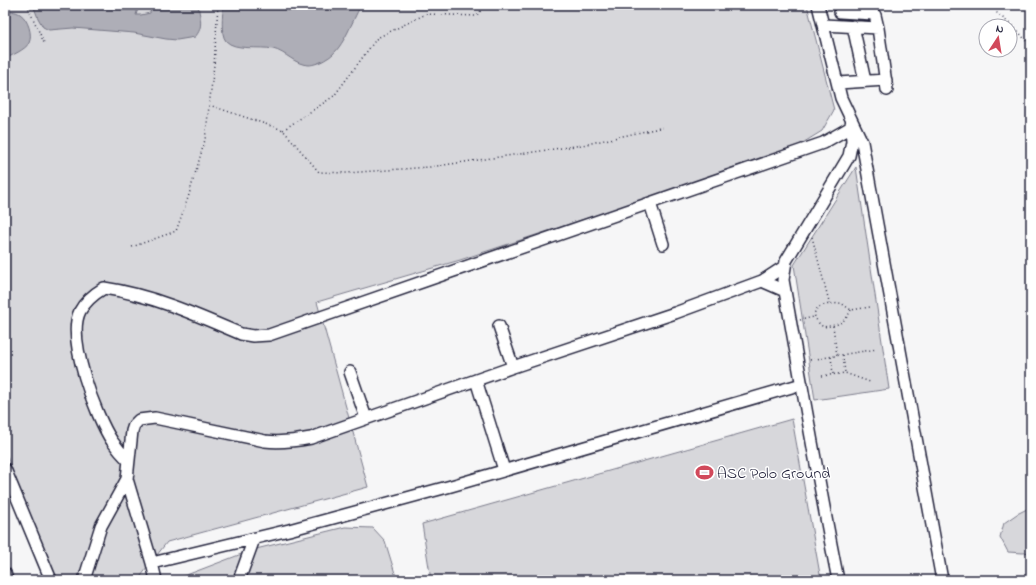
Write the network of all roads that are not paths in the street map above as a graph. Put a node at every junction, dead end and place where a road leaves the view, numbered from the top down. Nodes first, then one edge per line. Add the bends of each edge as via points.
1 (818, 5) edge
2 (840, 12) dead end
3 (824, 25) junction
4 (853, 26) junction
5 (878, 28) junction
6 (865, 81) junction
7 (838, 83) junction
8 (851, 123) junction
9 (650, 203) junction
10 (663, 244) dead end
11 (785, 266) junction
12 (762, 281) junction
13 (785, 291) junction
14 (499, 326) dead end
15 (513, 367) junction
16 (350, 372) dead end
17 (476, 380) junction
18 (802, 384) junction
19 (366, 418) junction
20 (128, 460) junction
21 (5, 469) edge
22 (504, 470) junction
23 (127, 479) junction
24 (254, 539) junction
25 (152, 563) junction
26 (5, 573) edge
27 (7, 580) edge
28 (51, 580) edge
29 (84, 580) edge
30 (156, 580) edge
31 (239, 580) edge
32 (838, 580) edge
33 (942, 580) edge

1 - 3 street
2 - 5 street via 873,14
3 - 4 street
3 - 7 street
4 - 5 street
4 - 6 street
5 - 6 street via 886,85
6 - 7 street
7 - 8 street
8 - 9 street via 823,143
8 - 11 street via 852,141 849,156
8 - 33 street via 862,142
9 - 10 street
9 - 20 street via 269,335 246,335 170,304 125,291 104,288 90,297 80,312 76,330 81,364 92,400 111,440
11 - 12 street
11 - 13 street
12 - 13 street
12 - 15 street
13 - 18 street
14 - 15 street
15 - 17 street
16 - 19 street
17 - 19 street
17 - 22 street
18 - 22 street
18 - 32 street
19 - 20 street via 311,438 282,443 146,418 134,425
20 - 23 street
21 - 28 street
22 - 24 street
23 - 25 street
23 - 29 street via 101,526
24 - 25 street
24 - 31 street
25 - 30 street
26 - 27 street

